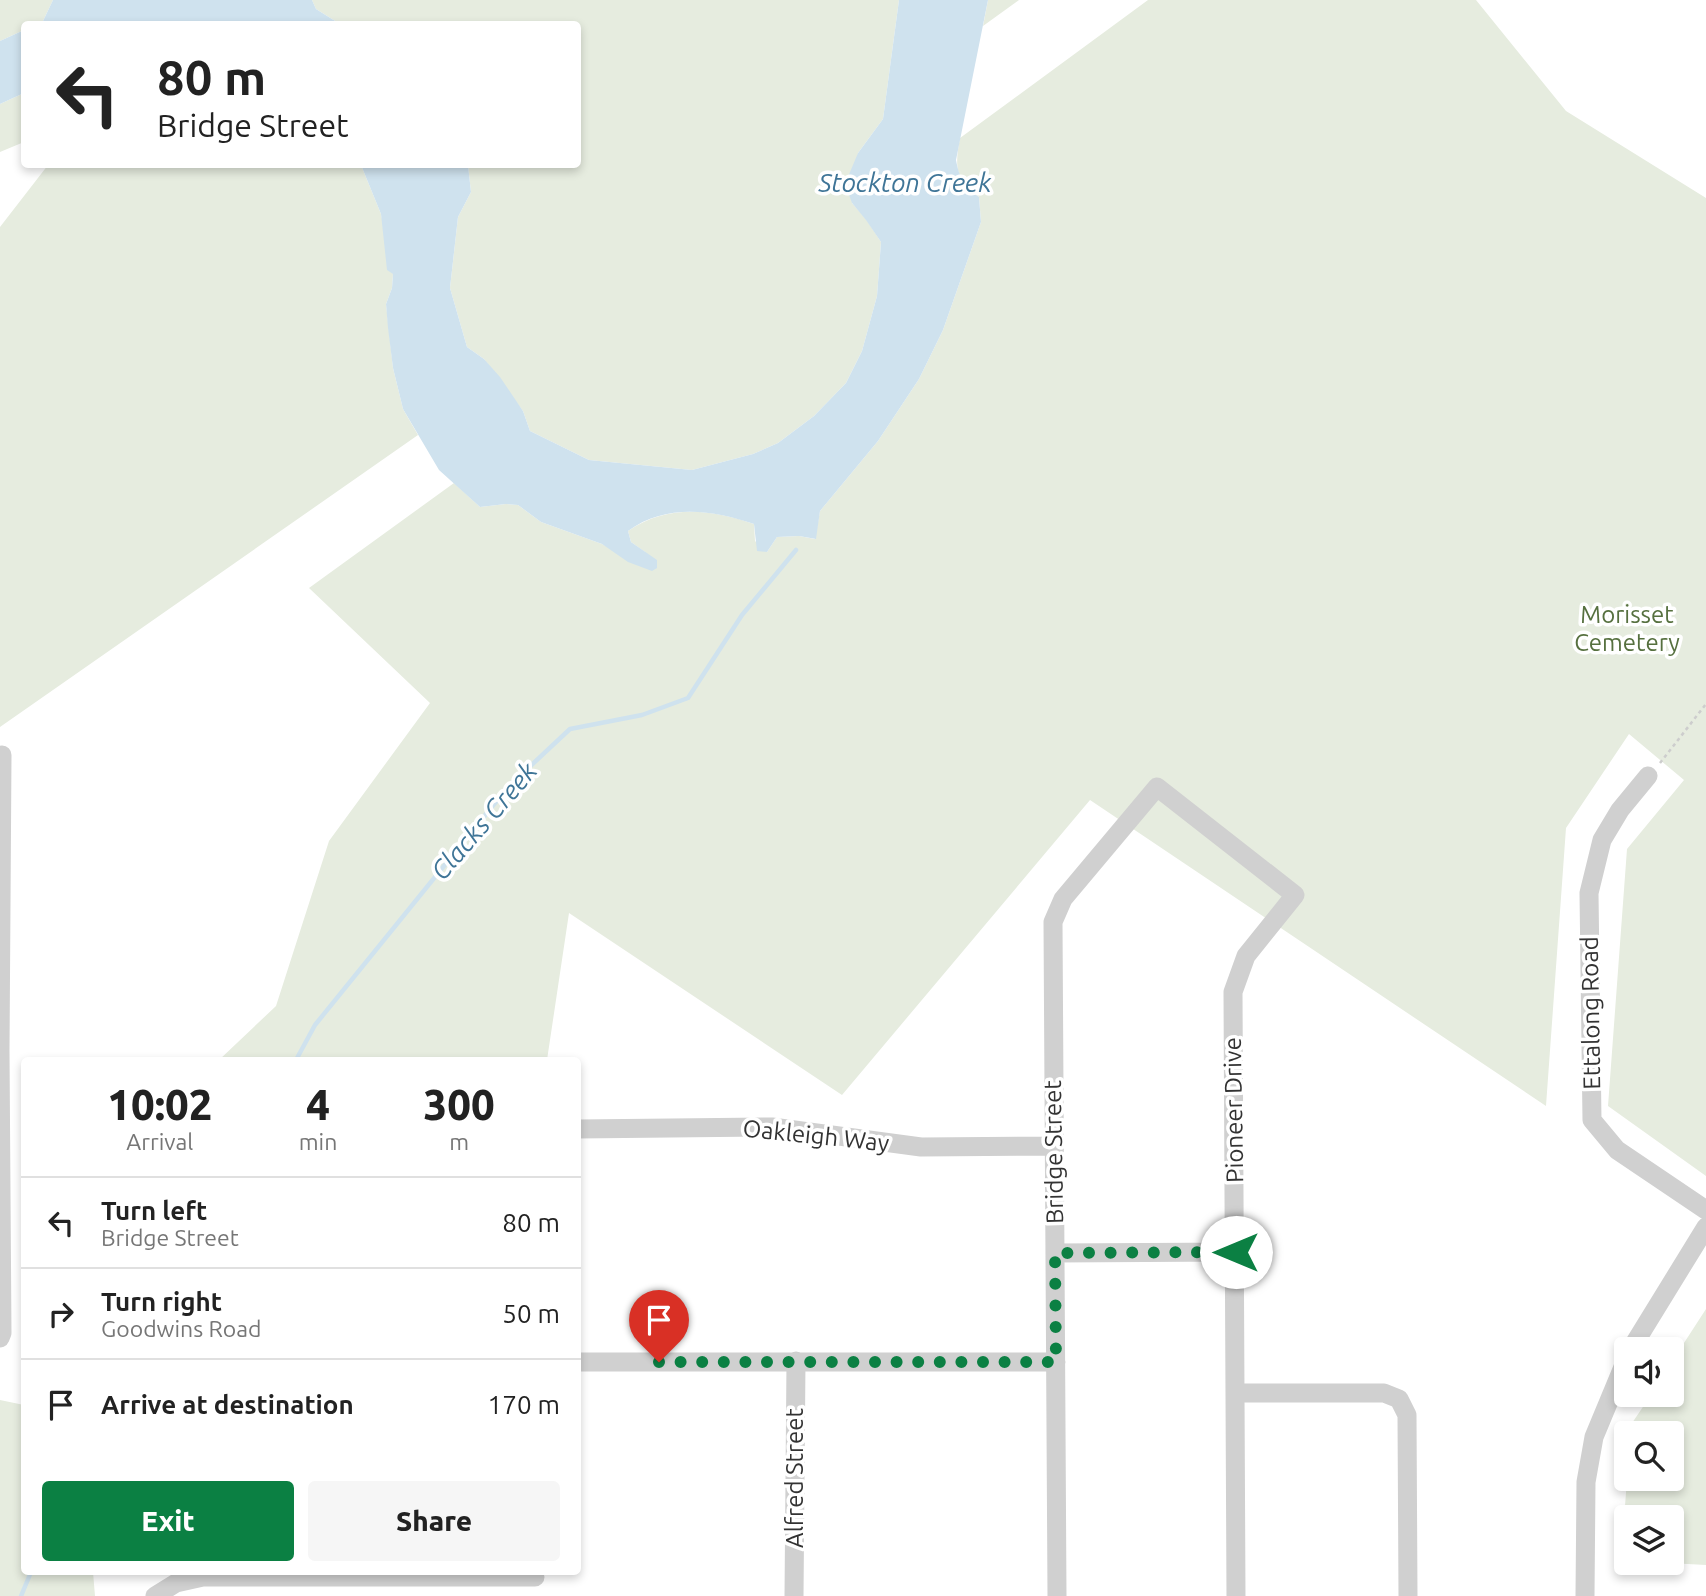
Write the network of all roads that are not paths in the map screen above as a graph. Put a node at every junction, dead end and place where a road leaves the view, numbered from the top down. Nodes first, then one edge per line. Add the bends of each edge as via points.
1 (2, 755) dead end
2 (1648, 776) road end
3 (1295, 895) joint
4 (581, 1129) edge
5 (1054, 1146) junction
6 (1706, 1210) edge
7 (1706, 1227) edge
8 (1236, 1252) junction
9 (1055, 1253) junction
10 (1, 1336) edge
11 (1638, 1337) edge
12 (796, 1361) junction
13 (581, 1362) edge
14 (1056, 1362) junction
15 (1614, 1389) edge
16 (1236, 1393) junction
17 (535, 1581) edge
18 (155, 1596) edge
19 (794, 1596) edge
20 (1057, 1596) edge
21 (1236, 1596) edge
22 (1408, 1596) edge
23 (1585, 1596) edge

1 - 10 street
2 - 6 street, Ettalong Road via 1602,840 1589,893 1592,1120 1617,1150
3 - 5 street, Bridge Street via 1157,787 1063,899 1053,922
3 - 8 street, Pioneer Drive via 1246,956 1233,992
4 - 5 street, Oakleigh Way via 772,1128 920,1147
5 - 9 street, Bridge Street
7 - 11 street
8 - 9 street
8 - 16 street, Pioneer Drive
9 - 14 street, Bridge Street
12 - 13 street
12 - 14 street
12 - 19 street, Alfred Street
14 - 20 street, Bridge Street
15 - 23 street via 1594,1437 1586,1482
16 - 21 street, Pioneer Drive
16 - 22 street via 1384,1393 1399,1399 1407,1415
17 - 18 street via 203,1577 176,1583

